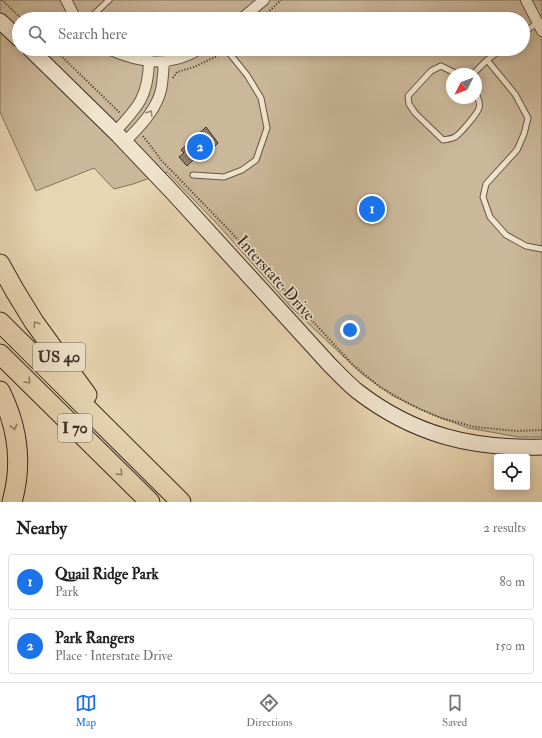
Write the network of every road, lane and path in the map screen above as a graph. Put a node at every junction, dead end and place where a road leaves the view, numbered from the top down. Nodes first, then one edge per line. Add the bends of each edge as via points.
1 (2, 0) edge
2 (66, 0) edge
3 (109, 0) edge
4 (264, 0) edge
5 (282, 0) edge
6 (526, 0) edge
7 (15, 12) edge
8 (72, 12) edge
9 (96, 12) edge
10 (249, 12) edge
11 (269, 12) edge
12 (0, 21) edge
13 (540, 27) edge
14 (530, 31) edge
15 (12, 32) edge
16 (37, 56) edge
17 (61, 56) edge
18 (125, 56) edge
19 (184, 56) edge
20 (217, 56) edge
21 (232, 56) edge
22 (492, 56) edge
23 (487, 60) junction
24 (156, 62) junction
25 (446, 68) edge
26 (479, 68) edge
27 (172, 80) dead end
28 (480, 104) edge
29 (126, 120) junction
30 (147, 132) dead end
31 (140, 133) junction
32 (120, 137) junction
33 (192, 175) dead end
34 (542, 249) edge
35 (0, 264) edge
36 (0, 322) edge
37 (0, 354) edge
38 (0, 391) edge
39 (542, 430) edge
40 (125, 446) junction
41 (542, 447) edge
42 (12, 502) edge
43 (150, 502) edge
44 (181, 502) edge

1 - 7 path
2 - 8 street
3 - 9 lane
4 - 10 street
5 - 11 path
6 - 13 street
12 - 15 main road
13 - 14 lane
16 - 32 main road, Interstate Drive
17 - 29 path
18 - 24 street
19 - 24 street
20 - 27 path via 177,72
21 - 33 lane via 261,98 267,128 256,160 242,170 224,177
22 - 23 lane
23 - 26 lane
23 - 34 lane via 515,94 528,118 517,150 486,184 483,197 490,217 506,235 526,246
24 - 29 street via 145,92
31 -> 24 street via 161,91
25 - 28 lane via 441,66 431,72 408,96 409,104 415,113 443,140 455,137 476,114
29 - 32 street
30 - 31 path
31 - 32 street
31 - 39 path via 162,161 353,366 380,387 415,407 441,418 474,427 517,431
32 - 41 main road, Interstate Drive via 329,364 356,390 404,421 422,429 489,446
40 -> 35 highway, US 40 via 34,322
36 - 40 highway, I 70
37 -> 43 highway, I 70
38 -> 42 highway via 14,425 18,447 16,489
40 - 44 highway, I 70

